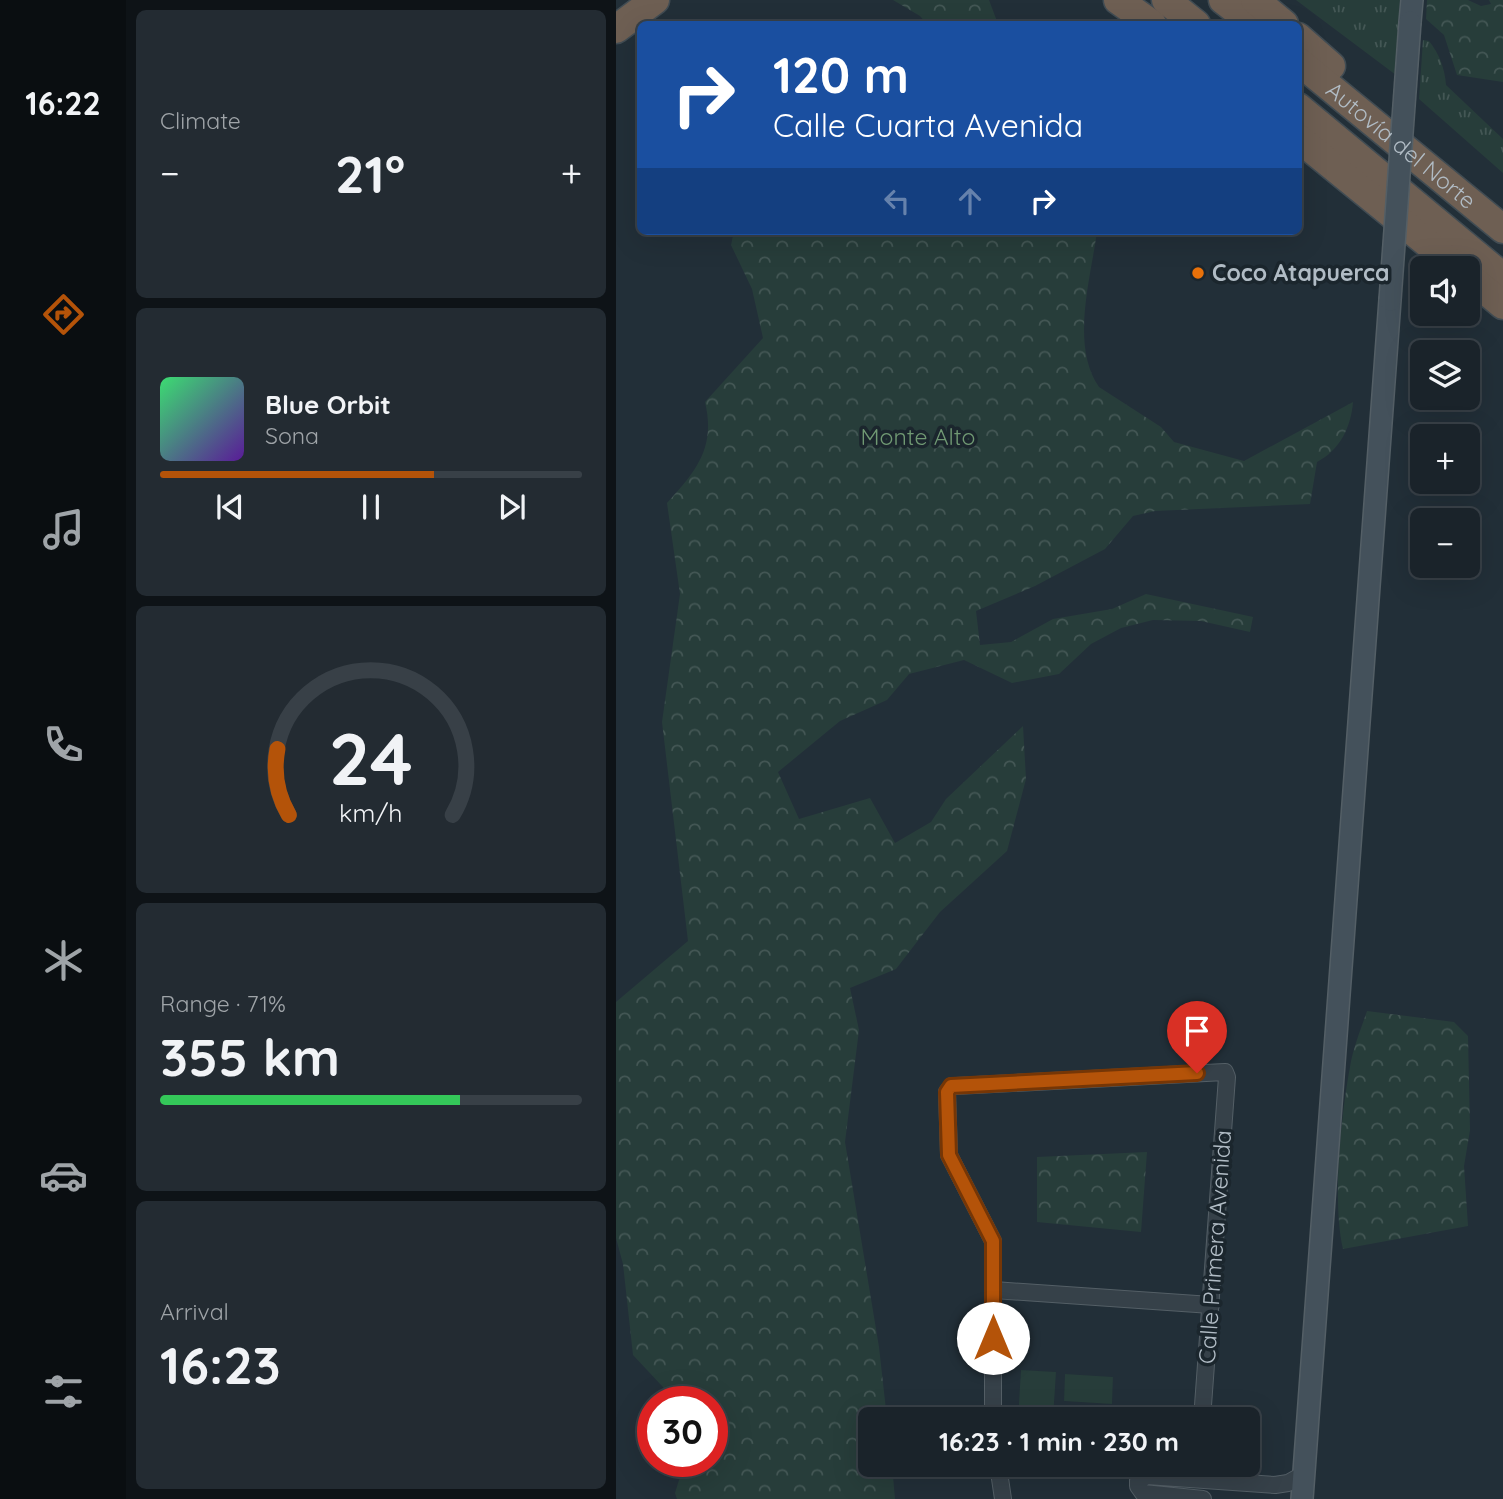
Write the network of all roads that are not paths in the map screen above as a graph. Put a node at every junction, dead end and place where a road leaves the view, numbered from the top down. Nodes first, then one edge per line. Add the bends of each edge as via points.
1 (655, 0) edge
2 (1118, 0) edge
3 (1166, 0) edge
4 (1223, 0) edge
5 (1255, 0) edge
6 (1412, 0) edge
7 (1148, 21) edge
8 (1192, 21) edge
9 (1250, 21) edge
10 (1280, 21) edge
11 (616, 29) edge
12 (1302, 41) edge
13 (1302, 64) edge
14 (1302, 110) edge
15 (1302, 141) edge
16 (1428, 164) junction
17 (1503, 229) edge
18 (1443, 256) edge
19 (1503, 277) edge
20 (1480, 286) edge
21 (1503, 305) edge
22 (994, 1290) junction
23 (1211, 1306) junction
24 (993, 1407) edge
25 (1203, 1407) edge
26 (1304, 1474) junction
27 (1000, 1477) edge
28 (1141, 1477) edge
29 (1198, 1477) edge
30 (1228, 1477) edge
31 (1003, 1499) edge
32 (1196, 1499) edge
33 (1203, 1499) edge
34 (1302, 1499) edge

1 - 11 highway
2 - 7 highway
3 - 8 highway
4 - 9 highway
5 - 10 highway
6 - 26 main road, bridge
12 - 16 highway via 1416,141
13 - 16 highway, Autovía del Norte
14 - 19 highway, Autovía del Norte
15 - 18 highway
16 - 17 highway, Autovía del Norte
20 - 21 highway
22 - 23 street
22 - 23 street, Calle Primera Avenida via 993,1241 949,1155 947,1092 951,1086 1227,1074
22 - 24 street
23 - 25 street, Calle Primera Avenida
26 - 30 street via 1275,1485
26 - 34 main road
27 - 31 street
28 - 32 street via 1138,1486 1143,1493
29 - 32 street
32 - 33 street

